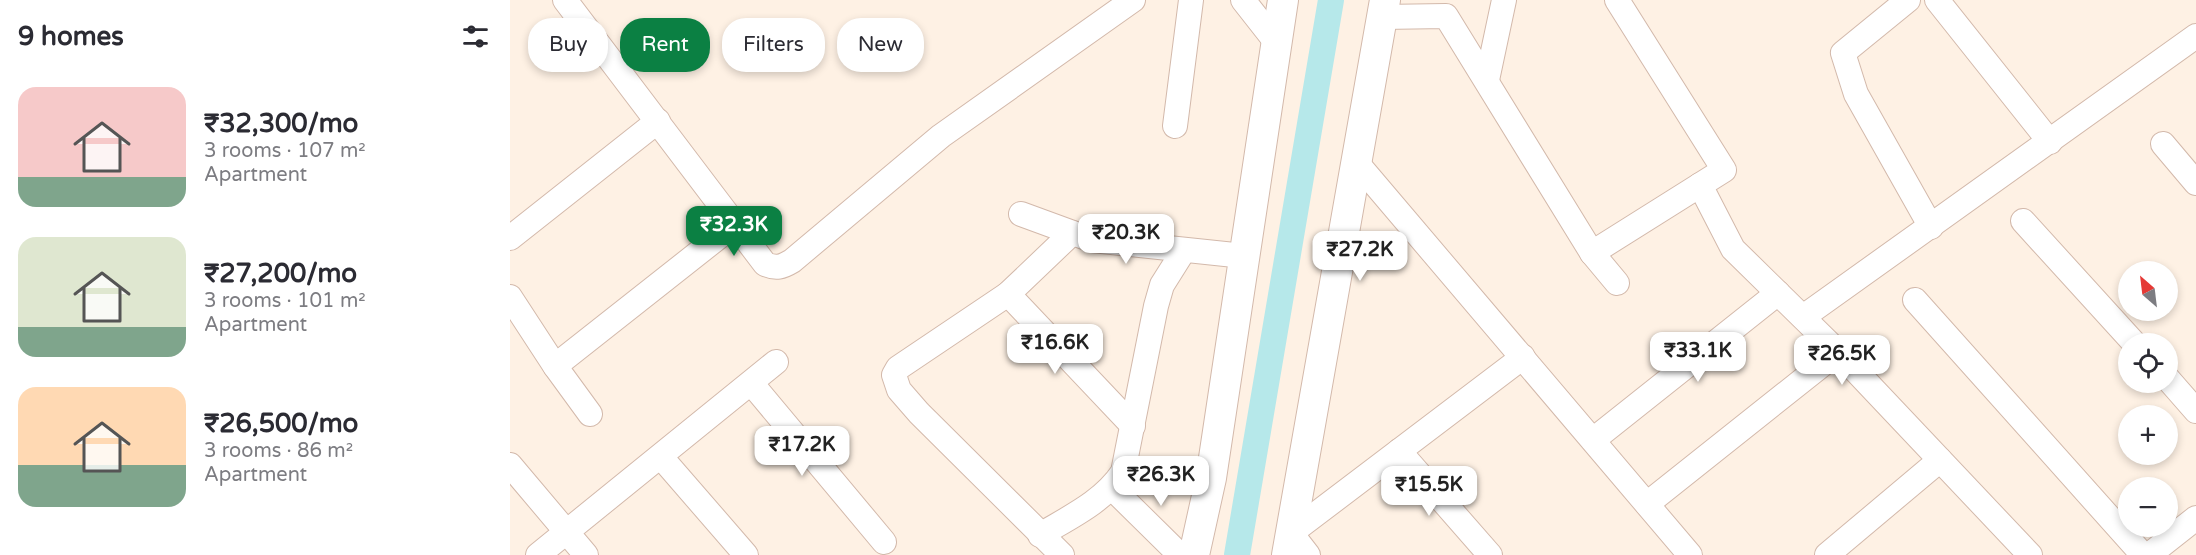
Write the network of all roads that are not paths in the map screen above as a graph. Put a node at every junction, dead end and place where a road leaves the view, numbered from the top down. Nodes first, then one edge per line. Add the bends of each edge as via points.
1 (565, 0) edge
2 (1132, 0) edge
3 (1191, 0) edge
4 (1243, 0) edge
5 (1283, 0) edge
6 (1504, 0) edge
7 (1617, 0) edge
8 (1908, 0) edge
9 (1937, 0) edge
10 (1383, 8) edge
11 (2196, 36) edge
12 (1276, 42) junction
13 (1487, 81) junction
14 (658, 121) junction
15 (1175, 126) dead end
16 (2050, 142) junction
17 (2163, 144) dead end
18 (1357, 162) junction
19 (2196, 183) edge
20 (1700, 185) junction
21 (1021, 213) dead end
22 (2023, 221) dead end
23 (735, 224) junction
24 (1931, 227) junction
25 (1072, 233) junction
26 (510, 238) edge
27 (1184, 250) junction
28 (1592, 253) junction
29 (1244, 256) junction
30 (1617, 283) dead end
31 (1778, 293) junction
32 (1008, 294) junction
33 (510, 297) edge
34 (1915, 300) dead end
35 (1803, 317) junction
36 (2124, 333) edge
37 (1838, 352) junction
38 (1523, 357) junction
39 (776, 362) dead end
40 (555, 366) junction
41 (752, 384) junction
42 (2178, 391) edge
43 (2196, 411) edge
44 (590, 414) dead end
45 (1133, 426) junction
46 (1593, 440) junction
47 (1399, 451) junction
48 (661, 457) junction
49 (1940, 460) junction
50 (510, 465) edge
51 (1112, 488) junction
52 (1647, 504) junction
53 (2196, 518) edge
54 (567, 534) junction
55 (1040, 535) junction
56 (884, 542) dead end
57 (1295, 548) edge
58 (538, 555) edge
59 (586, 555) edge
60 (746, 555) edge
61 (1062, 555) edge
62 (1180, 555) edge
63 (1194, 555) edge
64 (1490, 555) edge
65 (1690, 555) edge
66 (1827, 555) edge
67 (2031, 555) edge
68 (2143, 555) edge
69 (2150, 555) edge

1 - 14 street
2 - 23 street via 941,136 792,261 780,267 765,264
3 - 15 street
4 - 12 street
5 - 12 street
6 - 13 street
7 - 20 street via 1724,170
8 - 24 street via 1843,53 1856,94
9 - 16 street
10 - 13 street via 1446,16
10 - 18 street
11 - 16 street
12 - 29 street
13 - 28 street
14 - 23 street
14 - 26 street
16 - 24 street
17 - 19 street
18 - 38 street
18 - 57 street
20 - 28 street
20 - 31 street via 1733,249
21 - 25 street
22 - 36 street
23 - 40 street
24 - 35 street
25 - 27 street via 1092,240
25 - 32 street
27 - 29 street
27 - 45 street via 1162,285
28 - 30 street
29 - 63 street via 1211,478
31 - 35 street
31 - 46 street
32 - 45 street
32 - 55 street via 898,368 894,382 919,413
33 - 40 street
34 - 68 street
35 - 37 street
37 - 49 street
37 - 52 street
38 - 46 street
38 - 47 street
39 - 41 street
40 - 44 street
41 - 48 street
41 - 56 street
42 - 43 street
45 - 51 street via 1125,465
46 - 52 street
47 - 57 street
47 - 64 street
48 - 54 street
48 - 60 street
49 - 66 street
49 - 67 street
50 - 54 street
51 - 55 street
51 - 62 street
52 - 65 street
53 - 69 street
54 - 58 street
54 - 59 street
55 - 61 street

